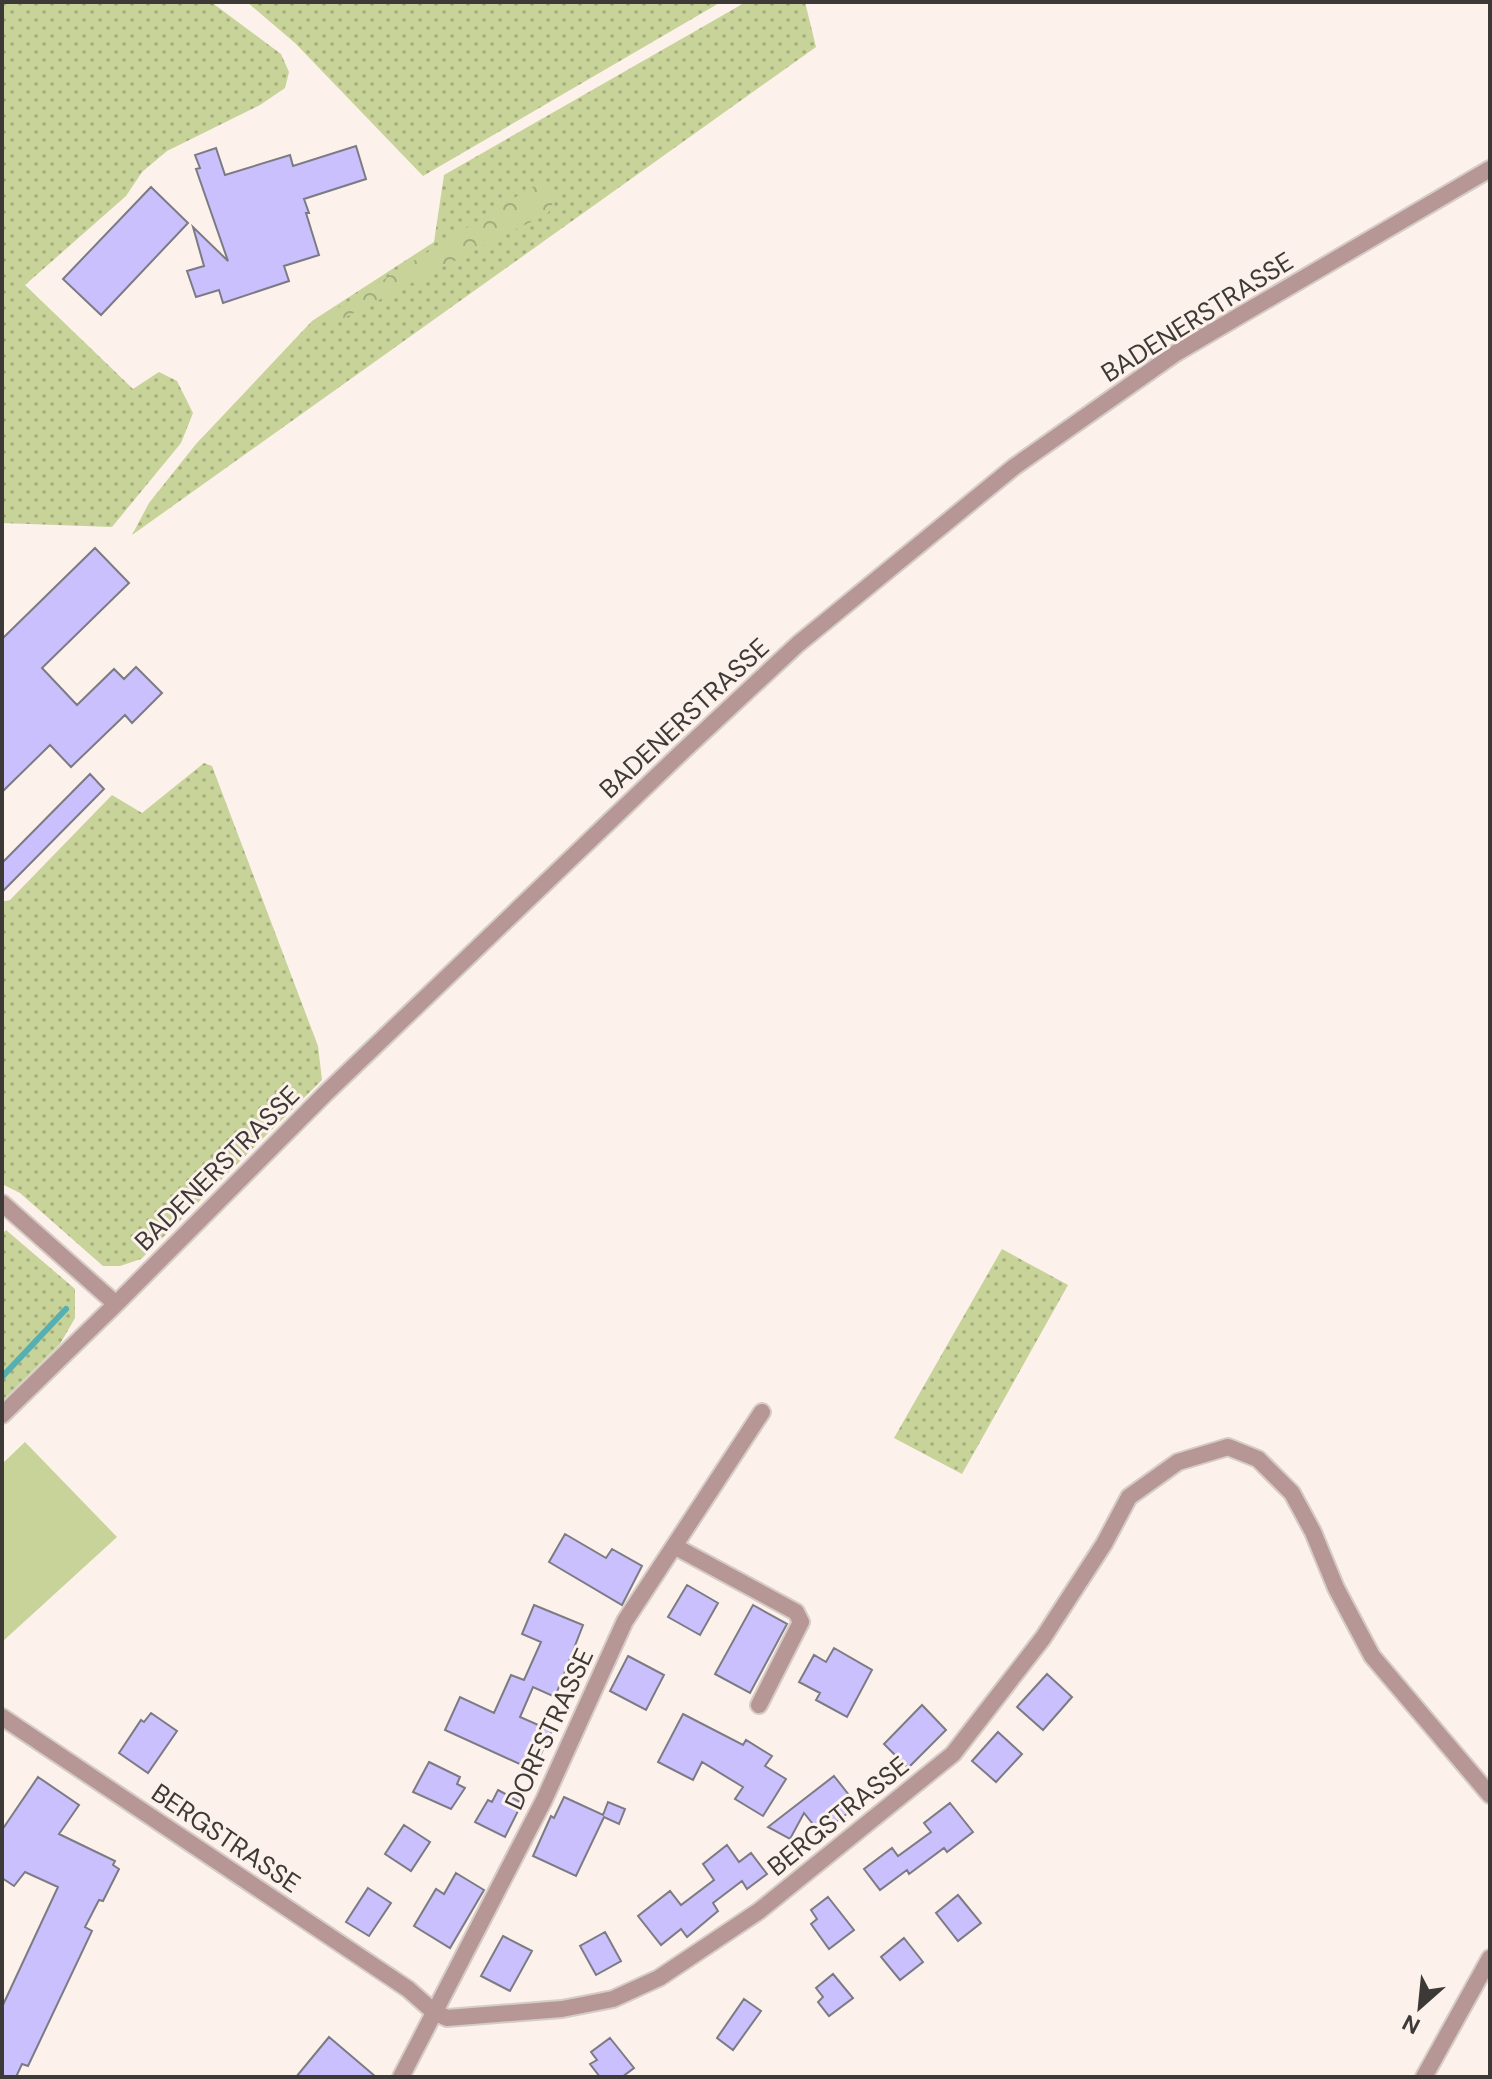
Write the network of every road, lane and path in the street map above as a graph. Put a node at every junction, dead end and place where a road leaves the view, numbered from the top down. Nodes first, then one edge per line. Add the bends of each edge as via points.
1 (1490, 169) edge
2 (2, 1203) edge
3 (116, 1304) junction
4 (762, 1412) dead end
5 (2, 1415) edge
6 (674, 1546) junction
7 (759, 1705) dead end
8 (2, 1717) edge
9 (1490, 1795) edge
10 (1490, 1958) edge
11 (434, 2012) junction
12 (401, 2077) edge
13 (1424, 2077) edge

1 - 3 street, BADENERSTRASSE via 1176,353 1014,467 798,644 332,1087
2 - 3 street
3 - 5 street, BADENERSTRASSE
4 - 6 street, DORFSTRASSE
6 - 7 street via 796,1612 801,1622
6 - 11 street, DORFSTRASSE via 625,1621 544,1800
8 - 11 street, BERGSTRASSE via 408,1989
9 - 11 street, BERGSTRASSE via 1372,1656 1292,1493 1258,1459 1228,1447 1178,1462 1129,1497 1043,1638 953,1754 759,1911 659,1978 613,1999 562,2009 447,2018
10 - 13 street
11 - 12 street, DORFSTRASSE

